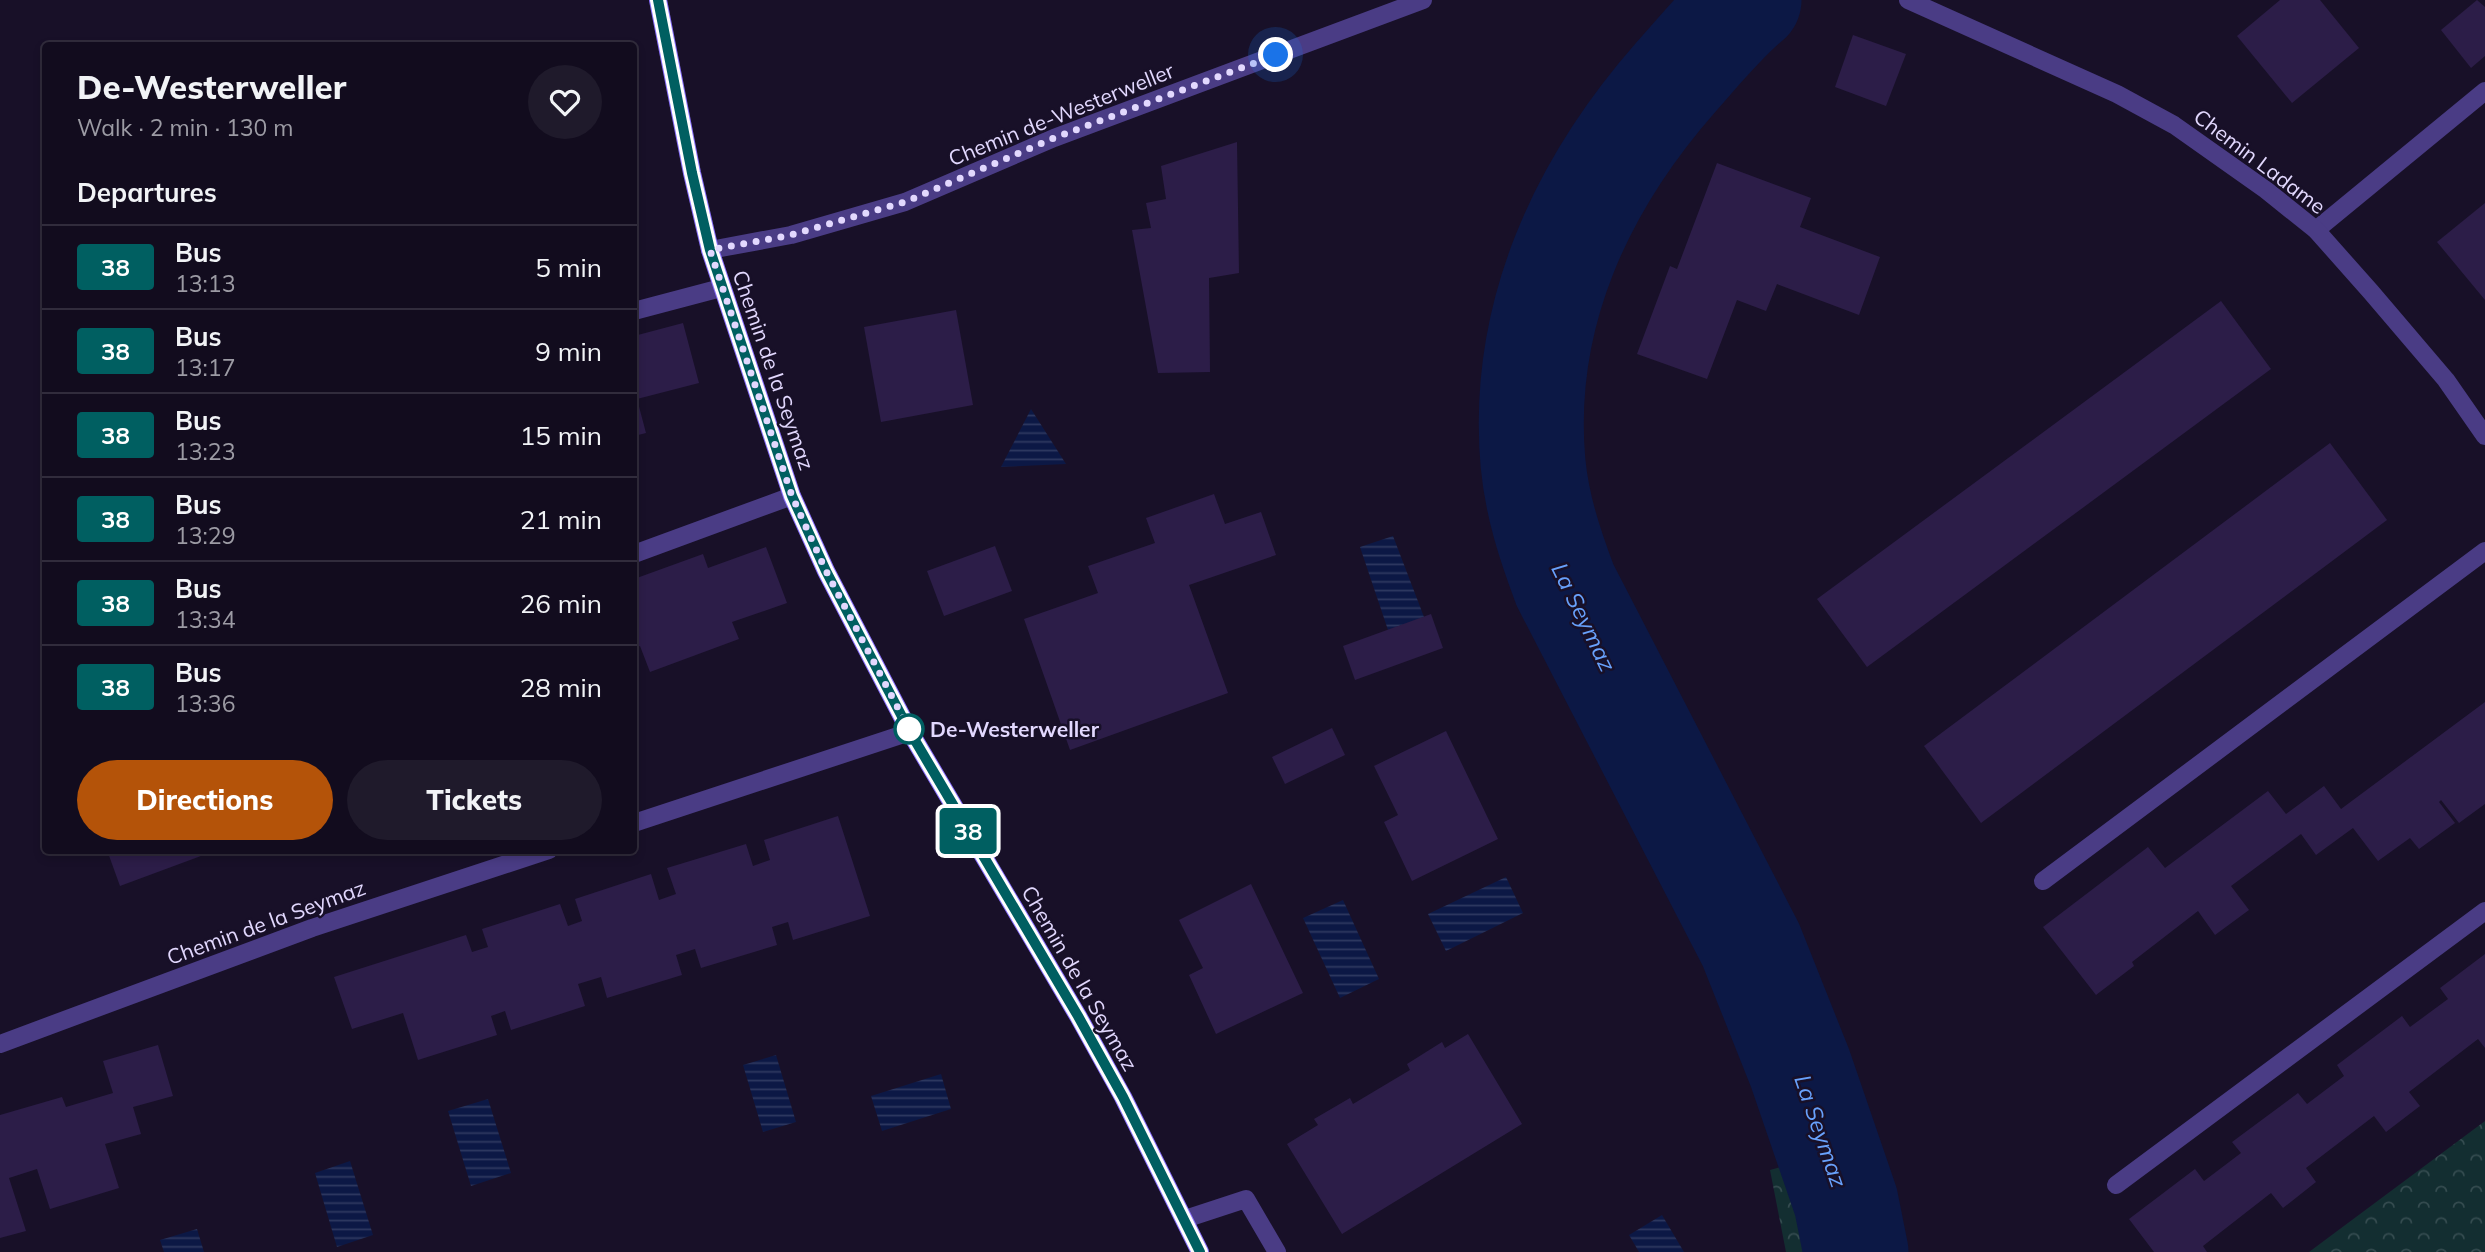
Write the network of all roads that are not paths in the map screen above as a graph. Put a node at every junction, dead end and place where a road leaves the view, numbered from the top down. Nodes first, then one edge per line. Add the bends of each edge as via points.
1 (658, 0) edge
2 (1423, 0) edge
3 (1908, 0) edge
4 (2485, 92) edge
5 (2316, 230) junction
6 (710, 250) junction
7 (721, 288) junction
8 (637, 310) edge
9 (2485, 436) edge
10 (792, 496) junction
11 (2485, 551) edge
12 (637, 553) edge
13 (910, 732) junction
14 (637, 822) edge
15 (537, 854) edge
16 (2043, 881) dead end
17 (2485, 911) edge
18 (0, 1044) edge
19 (2116, 1185) dead end
20 (1185, 1219) junction
21 (1200, 1252) edge
22 (1277, 1252) edge

1 - 6 street, Chemin de la Seymaz
2 - 6 street, Chemin de-Westerweller via 1054,138 905,202 791,235
3 - 5 street, Chemin Ladame via 2117,94 2174,125
4 - 5 street
5 - 9 street, Chemin Ladame via 2446,380
6 - 7 street, Chemin de la Seymaz
7 - 8 street
7 - 10 street, Chemin de la Seymaz
10 - 12 street
10 - 13 street, Chemin de la Seymaz
11 - 16 street
13 - 14 street
13 - 20 street, Chemin de la Seymaz via 1078,1016
15 - 18 street, Chemin de la Seymaz via 312,928
17 - 19 street
20 - 21 street, Chemin de la Seymaz
20 - 22 street via 1247,1199

